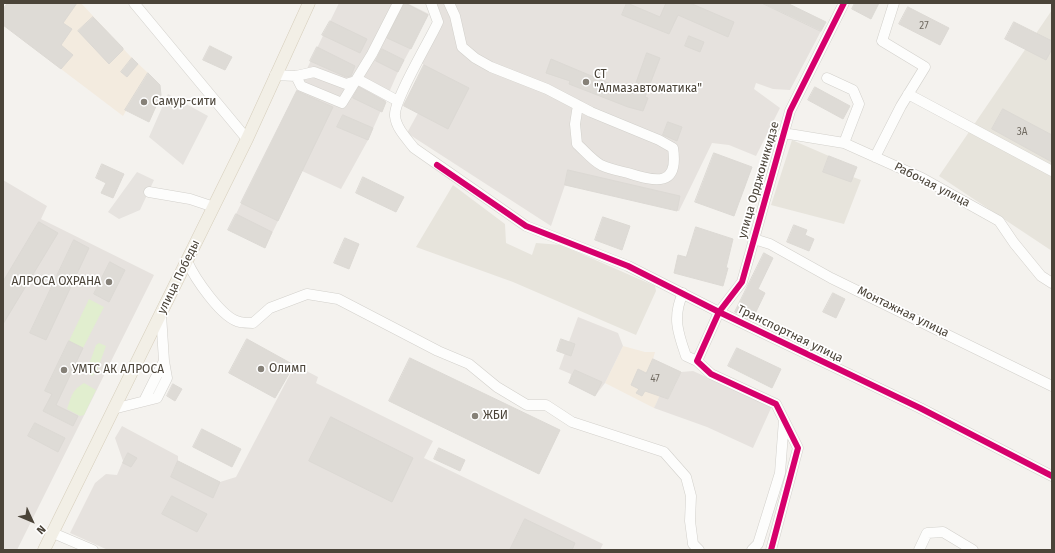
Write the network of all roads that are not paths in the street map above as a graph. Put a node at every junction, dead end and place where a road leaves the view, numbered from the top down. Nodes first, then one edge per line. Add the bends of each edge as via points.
1 (134, 3) edge
2 (309, 3) edge
3 (398, 3) edge
4 (431, 3) edge
5 (449, 3) edge
6 (844, 3) edge
7 (894, 3) edge
8 (275, 75) junction
9 (296, 76) junction
10 (827, 78) dead end
11 (355, 83) junction
12 (908, 94) junction
13 (398, 101) junction
14 (578, 105) junction
15 (783, 133) junction
16 (247, 139) junction
17 (844, 143) junction
18 (875, 157) junction
19 (1052, 171) edge
20 (149, 192) dead end
21 (214, 206) junction
22 (754, 239) junction
23 (187, 261) junction
24 (1052, 284) edge
25 (683, 293) junction
26 (719, 312) junction
27 (160, 314) junction
28 (697, 361) junction
29 (1052, 386) edge
30 (113, 409) junction
31 (784, 420) junction
32 (1052, 476) edge
33 (53, 533) junction
34 (44, 550) edge
35 (94, 550) edge
36 (699, 550) edge
37 (752, 550) edge
38 (771, 550) edge
39 (919, 550) edge
40 (973, 550) edge

1 - 16 street
2 - 8 main road, улица Победы
3 - 11 street
4 - 13 street via 438,22
5 - 14 street via 455,16 462,47 475,58
6 - 15 street, улица Орджоникидзе via 790,111
7 - 12 street via 882,41 925,67
8 - 9 street
8 - 16 main road, улица Победы
9 - 11 street via 314,72 346,84
9 - 11 street via 301,86 342,103
10 - 17 street via 853,90 859,104
11 - 13 street via 359,80
12 - 18 street
12 - 19 street
13 - 25 street, Транспортная улица via 395,116 401,131 414,148 526,226 628,266
14 - 14 street via 673,148 675,162 672,172 664,180 651,180 602,165 577,144 575,124
15 - 17 street, Рабочая улица
15 - 22 street, улица Орджоникидзе
16 - 21 main road, улица Победы
17 - 18 street, Рабочая улица
18 - 24 street, Рабочая улица via 922,178 999,221 1041,276
20 - 21 street
21 - 23 main road, улица Победы
22 - 26 street, улица Орджоникидзе via 742,282
22 - 29 street, Монтажная улица via 770,244 831,278
23 - 27 main road, улица Победы
23 - 36 street via 193,274 219,308 239,322 253,323 270,308 307,294 338,299 422,343 469,364 497,388 527,405 546,405 572,422 664,452 686,477 690,496 693,544
25 - 26 street, Транспортная улица
25 - 28 street via 676,316 680,339 686,356
26 - 28 street, улица Орджоникидзе
26 - 32 street, Транспортная улица via 920,408
27 - 30 main road, улица Победы
27 - 30 street via 167,378 157,398
28 - 31 street via 711,374 776,404
30 - 33 main road, улица Победы
31 - 37 street via 780,473 758,544
31 - 38 street via 798,448
33 - 34 main road, улица Победы
33 - 35 street
39 - 40 street via 927,533 943,532

